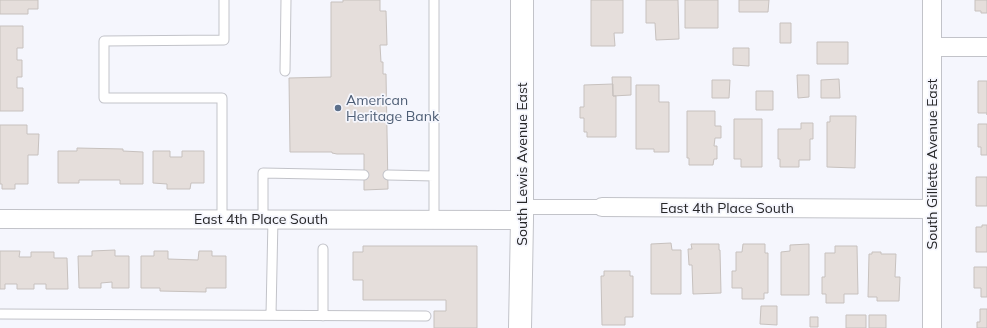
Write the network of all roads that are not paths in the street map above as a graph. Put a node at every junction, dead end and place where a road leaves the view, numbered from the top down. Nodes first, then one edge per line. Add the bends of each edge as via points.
1 (224, 0) edge
2 (286, 0) edge
3 (434, 0) edge
4 (522, 0) edge
5 (932, 0) edge
6 (932, 46) junction
7 (987, 47) edge
8 (285, 71) dead end
9 (364, 175) dead end
10 (388, 175) dead end
11 (434, 176) junction
12 (602, 207) joint
13 (932, 209) junction
14 (522, 213) junction
15 (0, 219) edge
16 (222, 219) junction
17 (268, 219) junction
18 (434, 219) junction
19 (323, 249) dead end
20 (0, 314) edge
21 (271, 315) junction
22 (323, 316) junction
23 (426, 316) dead end
24 (520, 328) edge
25 (932, 328) edge

1 - 16 lane via 224,40 104,41 104,98 222,98
2 - 8 lane
3 - 11 lane
4 - 14 main road, South Lewis Avenue East
5 - 6 street, South Gillette Avenue East
6 - 7 street
6 - 13 street, South Gillette Avenue East
9 - 17 lane via 263,174
10 - 11 lane
11 - 18 lane
12 - 13 street, East 4th Place South
12 - 14 street, East 4th Place South
13 - 25 street, South Gillette Avenue East
14 - 18 street, East 4th Place South
14 - 24 main road, South Lewis Avenue East
15 - 16 street, East 4th Place South
16 - 17 street, East 4th Place South
17 - 18 street, East 4th Place South
17 - 21 lane
19 - 22 lane
20 - 21 lane
21 - 22 lane
22 - 23 lane

